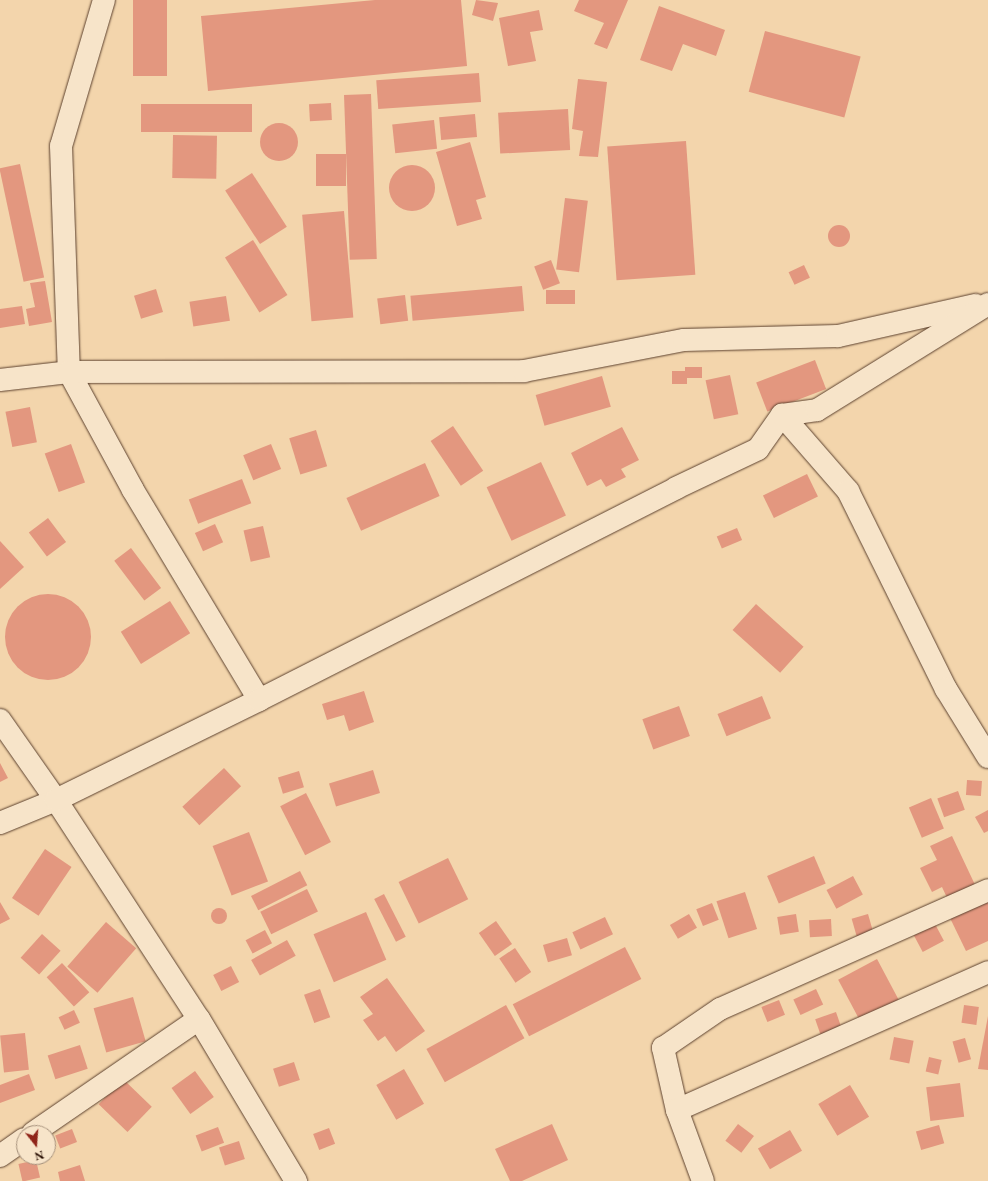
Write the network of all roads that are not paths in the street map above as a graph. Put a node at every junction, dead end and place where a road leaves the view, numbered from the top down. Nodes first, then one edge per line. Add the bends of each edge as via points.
1 (104, 0) edge
2 (988, 303) edge
3 (69, 372) junction
4 (0, 380) edge
5 (782, 416) junction
6 (259, 700) junction
7 (0, 720) edge
8 (988, 757) edge
9 (56, 800) junction
10 (0, 823) edge
11 (988, 890) edge
12 (988, 972) edge
13 (199, 1019) junction
14 (677, 1110) junction
15 (45, 1125) edge
16 (16, 1145) edge
17 (0, 1156) edge
18 (296, 1181) edge
19 (703, 1181) edge

1 - 3 street via 61,146
2 - 3 street via 838,336 684,340 524,371
2 - 5 street via 817,410
3 - 4 street
3 - 6 street via 133,490
5 - 6 street via 758,449 676,488
5 - 8 street via 848,491 946,689
6 - 9 street
7 - 9 street
9 - 10 street
9 - 13 street
11 - 14 street via 720,1009 663,1048
12 - 14 street
13 - 15 street
13 - 18 street
14 - 19 street
16 - 17 street

